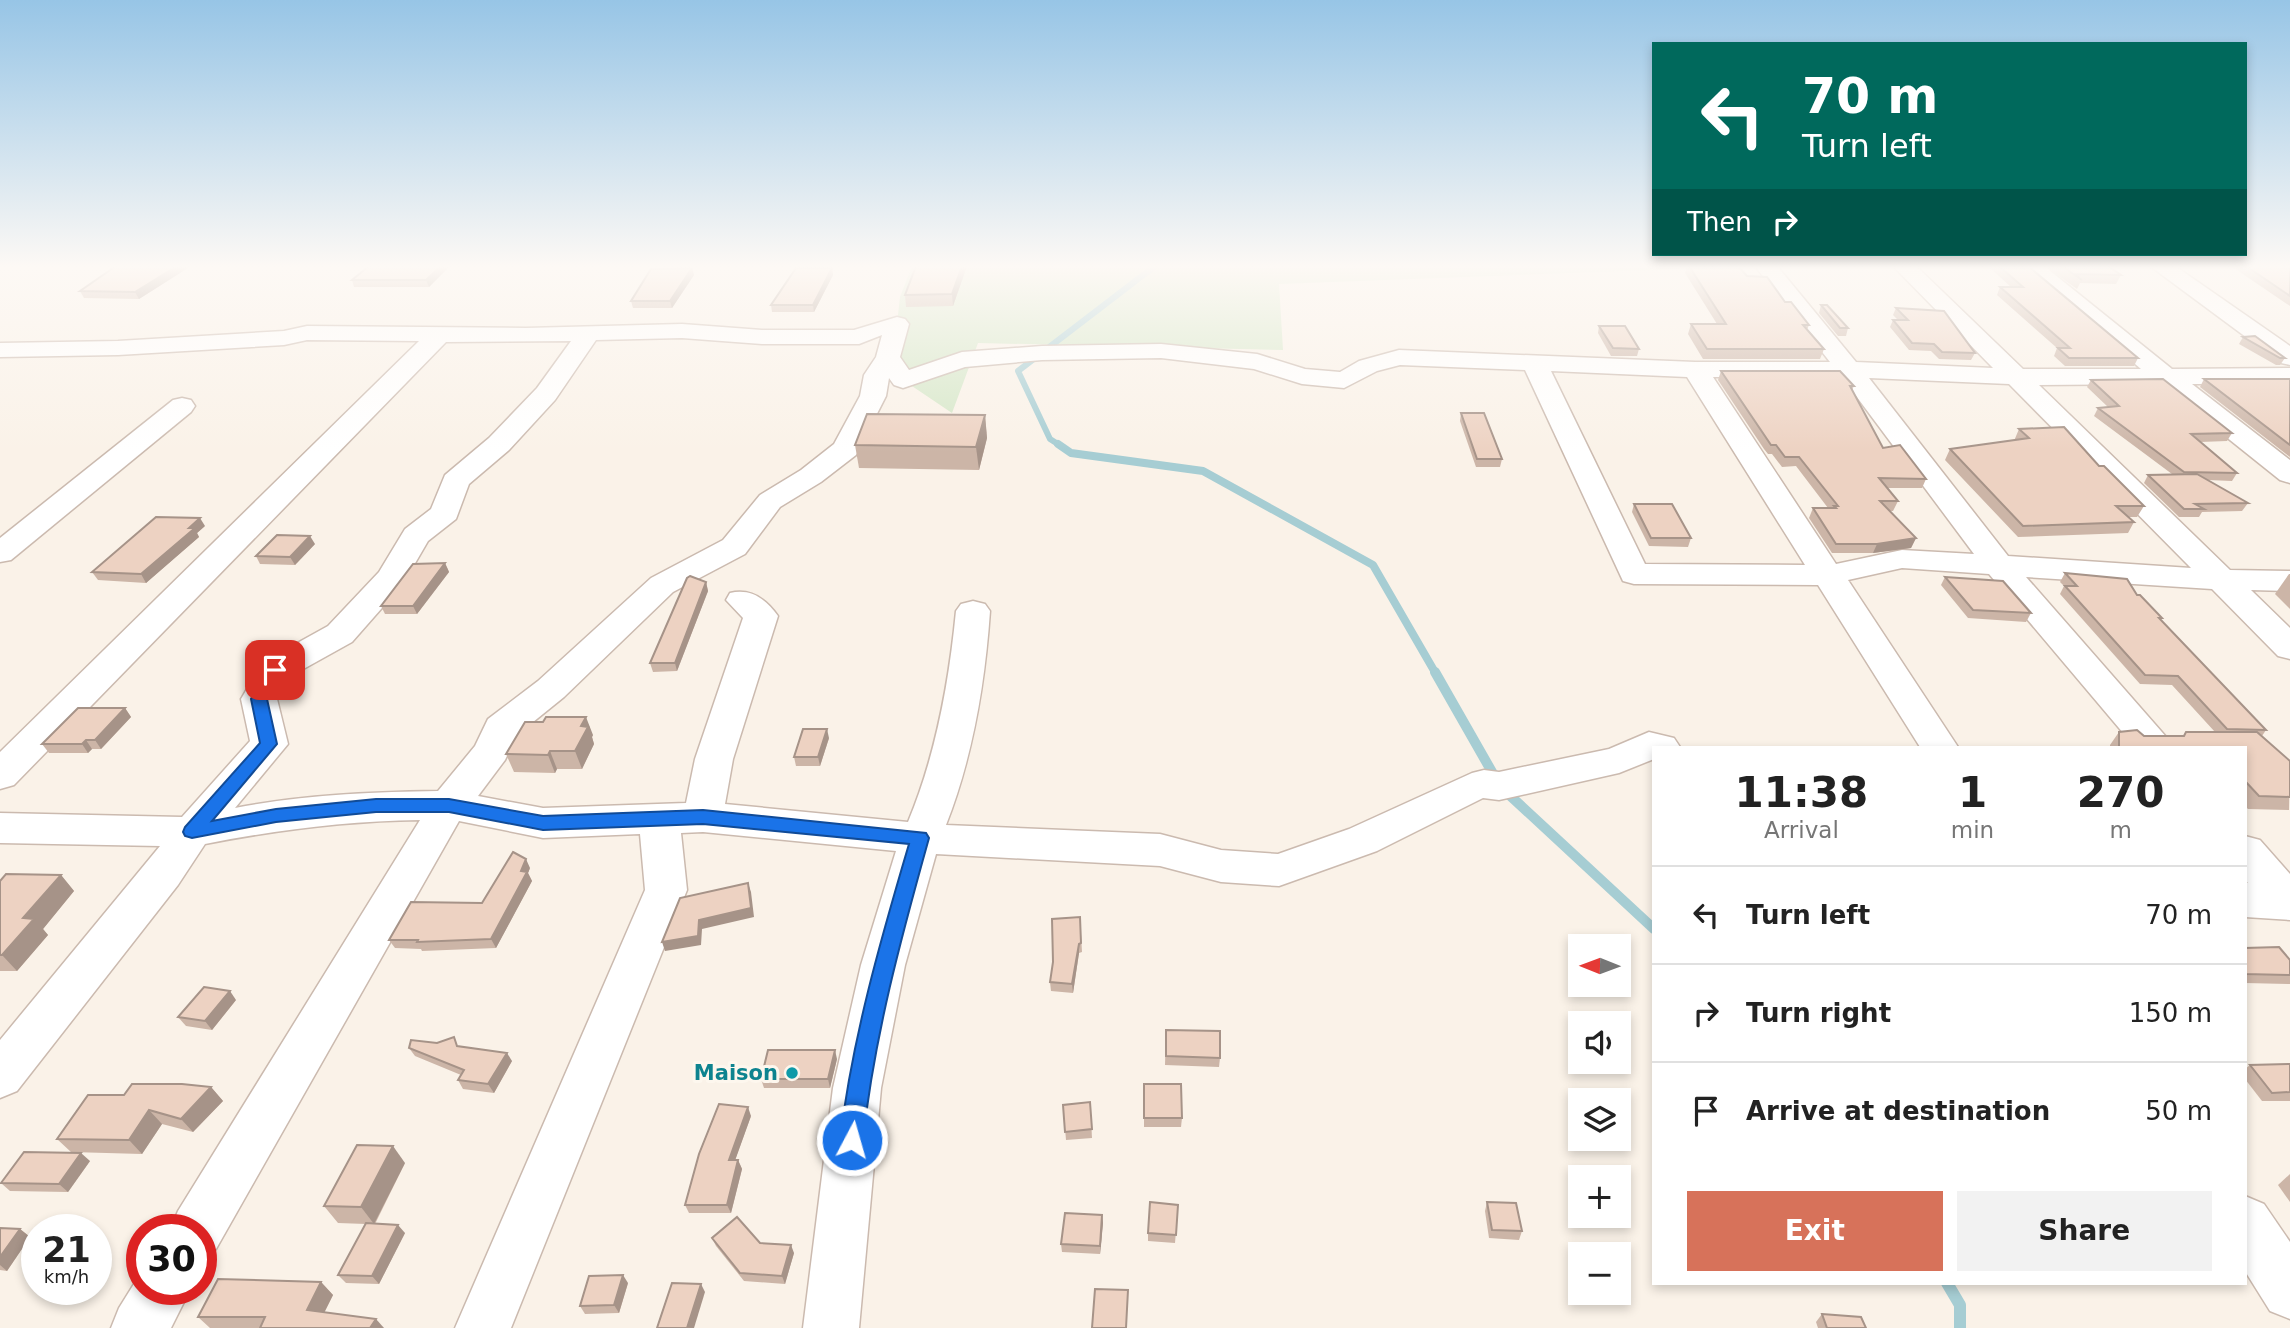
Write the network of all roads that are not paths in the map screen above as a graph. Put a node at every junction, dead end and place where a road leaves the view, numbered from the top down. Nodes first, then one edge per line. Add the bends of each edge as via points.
1 (881, 328) edge
2 (896, 328) edge
3 (1816, 328) edge
4 (1968, 328) edge
5 (2107, 328) edge
6 (2248, 328) edge
7 (590, 332) junction
8 (439, 335) junction
9 (0, 350) edge
10 (888, 357) junction
11 (2290, 358) edge
12 (1535, 364) junction
13 (1849, 369) junction
14 (1695, 370) junction
15 (2164, 375) junction
16 (2290, 376) edge
17 (2018, 377) junction
18 (182, 406) dead end
19 (2290, 474) edge
20 (0, 553) edge
21 (1997, 564) junction
22 (1828, 575) junction
23 (2220, 580) junction
24 (2290, 581) edge
25 (742, 600) dead end
26 (973, 611) dead end
27 (2290, 648) edge
28 (1655, 746) edge
29 (1937, 746) edge
30 (2155, 746) edge
31 (0, 775) edge
32 (449, 805) junction
33 (681, 817) junction
34 (0, 828) edge
35 (192, 832) junction
36 (920, 838) junction
37 (2247, 853) edge
38 (2247, 900) edge
39 (2290, 902) edge
40 (0, 1076) edge
41 (206, 1214) edge
42 (2247, 1225) edge
43 (2290, 1291) edge
44 (153, 1305) edge
45 (139, 1328) edge
46 (483, 1328) edge
47 (831, 1328) edge

1 - 7 street via 859,338
2 - 10 street
3 - 13 street
4 - 17 street
5 - 15 street
6 - 11 street
7 - 8 street
7 - 35 street via 546,394 499,444 455,481 444,513 416,536 392,577 340,634 275,670 259,699 269,744
8 - 9 street via 307,333 118,348
8 - 31 street
10 - 12 street via 903,380 961,360 1081,351 1161,351 1258,362 1302,376 1344,380 1368,366 1399,357
10 - 32 street via 846,449 770,501 734,547 662,585 551,689 501,728 492,751
12 - 14 street
12 - 22 street via 1634,574
13 - 14 street
13 - 17 street
13 - 21 street
14 - 22 street
15 - 16 street
15 - 17 street
15 - 19 street
17 - 23 street
18 - 20 street
21 - 22 street via 1902,559
21 - 23 street
21 - 30 street
22 - 29 street
23 - 24 street
23 - 27 street
25 - 33 street via 761,616 714,759
26 - 36 street via 968,670 944,781
28 - 36 street via 1619,760 1499,786 1472,787 1363,840 1279,870 1221,866 1160,850
32 - 33 street via 543,823
32 - 35 street via 276,815
32 - 41 street
33 - 36 street
33 - 46 street via 666,890
34 - 35 street
35 - 40 street
36 - 47 street via 883,965 857,1088
37 - 39 street
38 - 39 street
42 - 43 street
44 - 45 street

